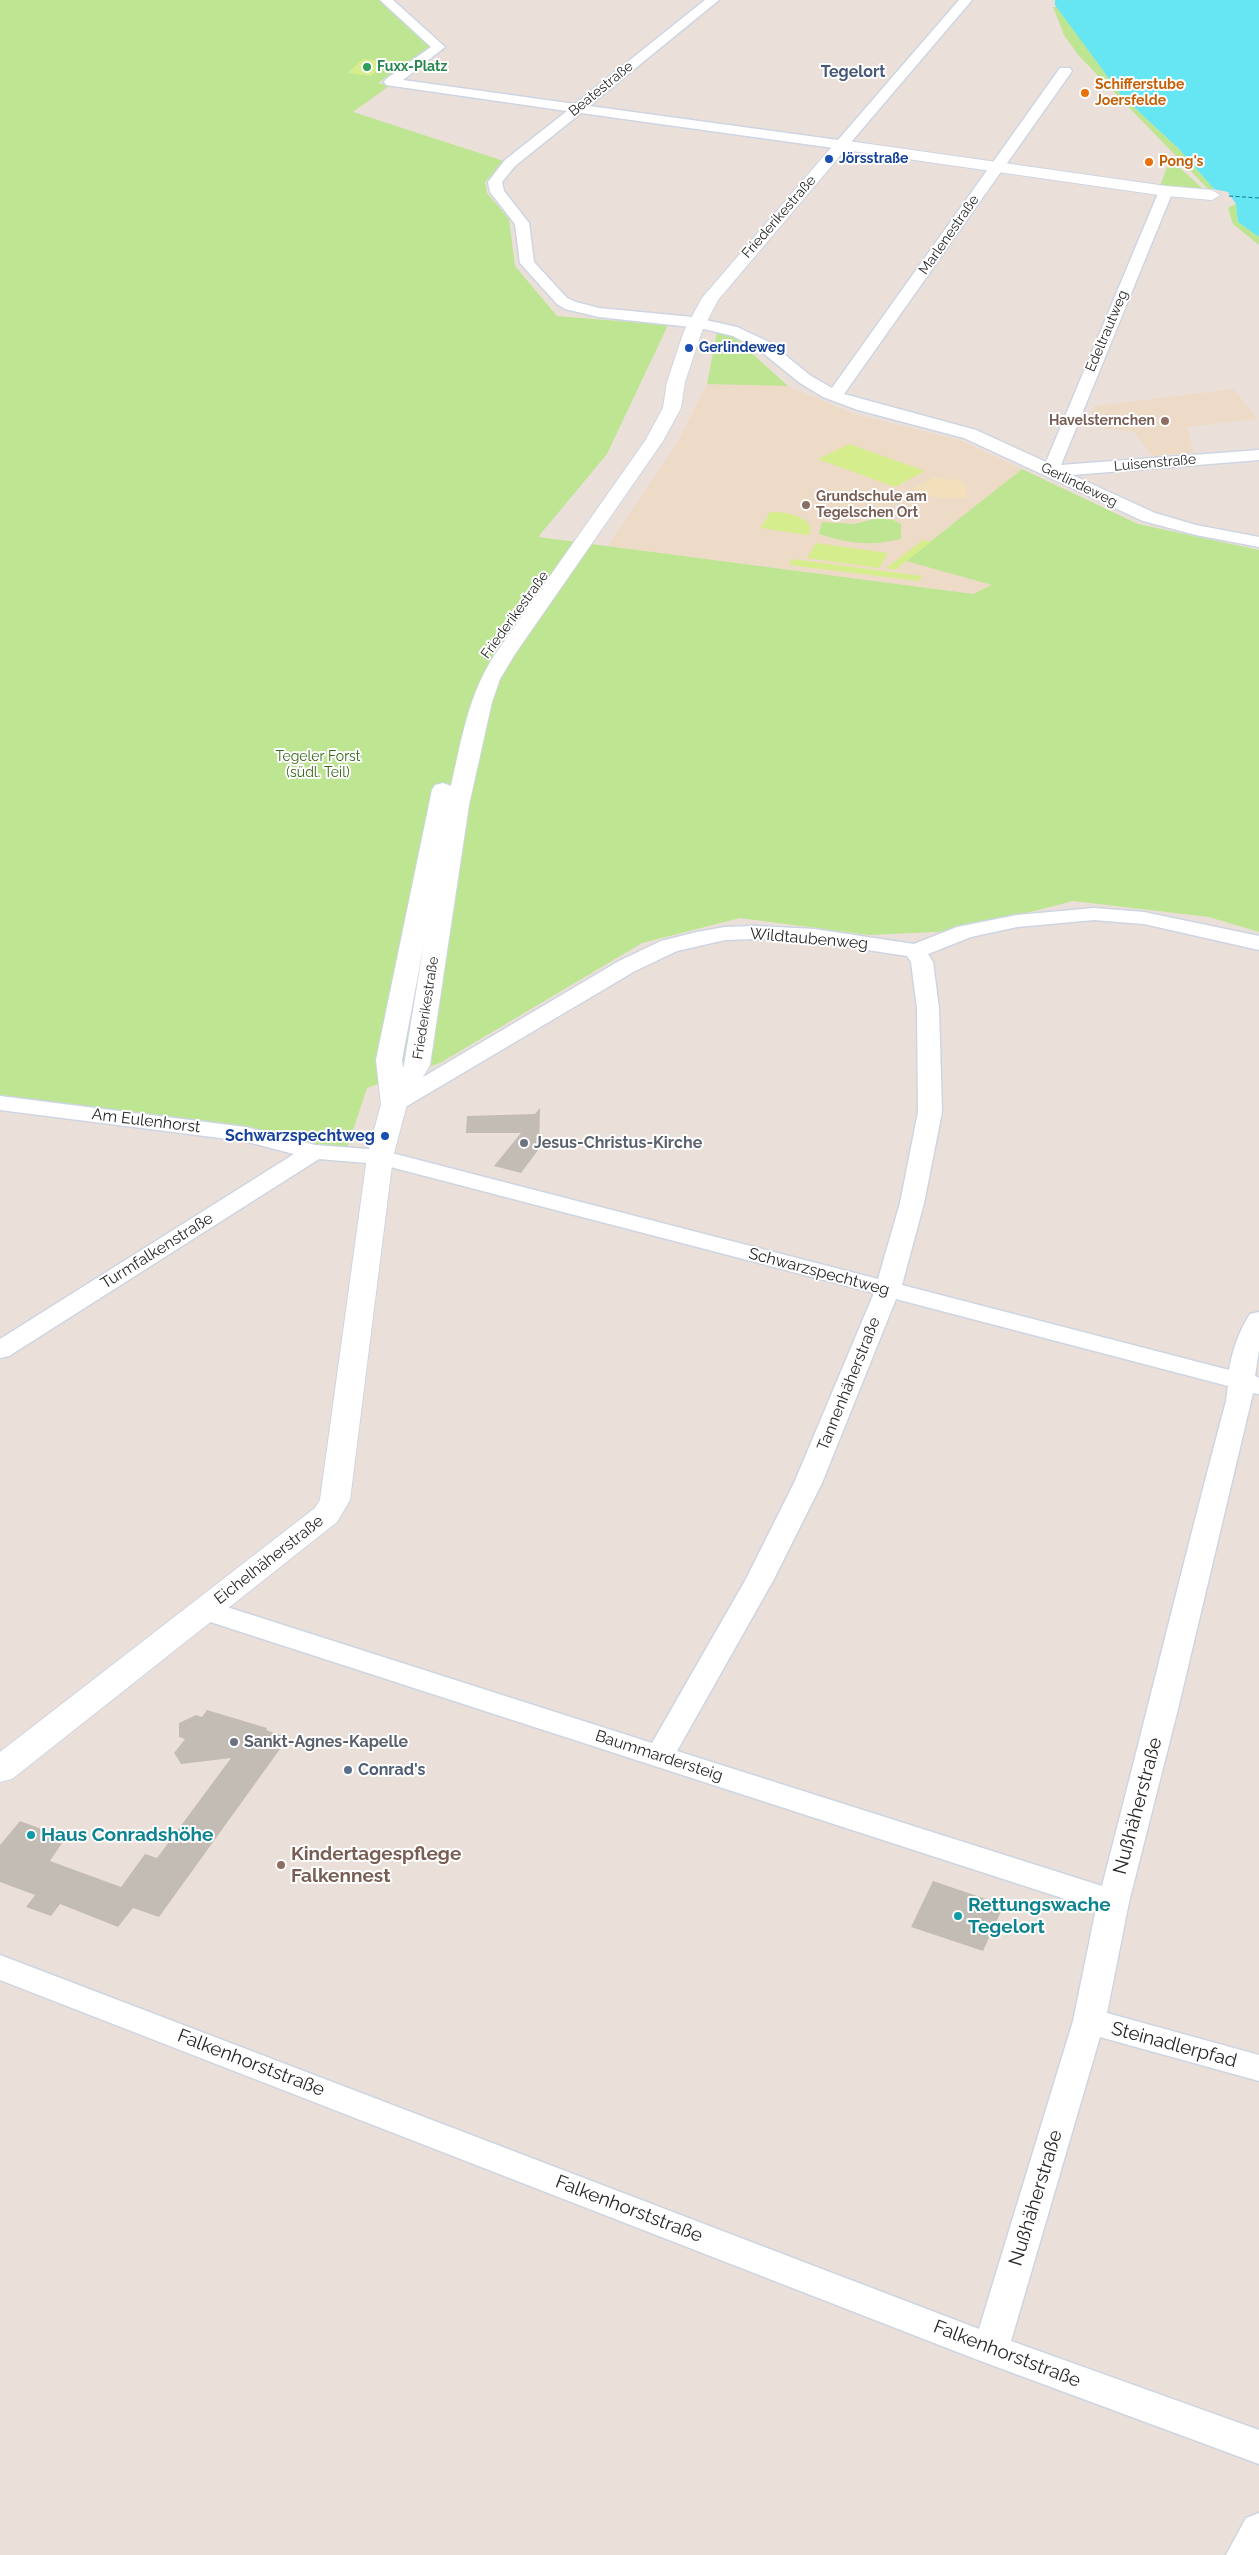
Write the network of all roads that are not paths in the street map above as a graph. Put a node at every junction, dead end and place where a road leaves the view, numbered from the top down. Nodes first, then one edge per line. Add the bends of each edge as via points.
1 (386, 0) edge
2 (713, 0) edge
3 (966, 0) edge
4 (1065, 71) dead end
5 (578, 107) junction
6 (841, 145) junction
7 (997, 167) junction
8 (495, 182) joint
9 (1166, 191) junction
10 (1212, 195) dead end
11 (696, 324) junction
12 (676, 382) junction
13 (829, 394) junction
14 (1259, 455) edge
15 (1051, 471) junction
16 (1259, 542) edge
17 (1259, 942) edge
18 (914, 951) junction
19 (0, 1103) edge
20 (394, 1104) junction
21 (314, 1152) junction
22 (380, 1157) junction
23 (888, 1289) junction
24 (1259, 1320) edge
25 (0, 1350) edge
26 (1250, 1383) edge
27 (205, 1610) junction
28 (659, 1756) junction
29 (0, 1770) edge
30 (1112, 1902) junction
31 (0, 1967) edge
32 (1089, 2021) junction
33 (1259, 2068) edge
34 (991, 2349) junction
35 (1259, 2447) edge
36 (1259, 2530) edge
37 (1245, 2555) edge

1 - 5 street via 439,47 391,82
2 - 5 street, Beatestraße
3 - 6 street, Friederikestraße
4 - 7 street, Marlenestraße
5 - 6 street
5 - 8 street, Beatestraße via 510,163
6 - 7 street
6 - 11 street, Friederikestraße via 710,298
7 - 9 street
7 - 13 street, Marlenestraße via 838,391
8 - 11 street, Gerlindeweg via 497,192 522,223 528,263 567,306
9 - 10 street
9 - 15 street, Edeltrautweg
11 - 12 street, Friederikestraße
11 - 13 street, Gerlindeweg via 740,333 759,342 800,377
12 - 20 street, Friederikestraße via 672,408 654,441 506,654 490,679 481,702 458,805 417,1065
12 - 20 street, Friederikestraße via 658,406 640,440 471,676 388,1060
13 - 15 street, Gerlindeweg via 968,434
14 - 15 street, Luisenstraße
15 - 16 street, Gerlindeweg via 1149,517
17 - 18 street via 1144,918 1094,914 1017,921 965,932
18 - 20 street, Wildtaubenweg via 782,934 736,933 668,947 628,966
18 - 23 street, Tannenhäherstraße via 922,962 928,1008 930,1112 912,1203
19 - 21 street, Am Eulenhorst via 245,1134
20 - 22 street, Eichelhäherstraße
21 - 22 street, Am Eulenhorst
21 - 25 street, Turmfalkenstraße
22 - 23 street, Schwarzspechtweg
22 - 27 street, Eichelhäherstraße via 335,1500 326,1515
23 - 26 street, Schwarzspechtweg
23 - 28 street, Tannenhäherstraße via 808,1483 760,1579
24 - 26 street, Nußhäherstraße via 1244,1355
26 - 30 street, Nußhäherstraße via 1239,1401 1166,1700
27 - 28 street, Baummardersteig
27 - 29 street, Eichelhäherstraße
28 - 30 street, Baummardersteig
30 - 32 street, Nußhäherstraße
31 - 34 street, Falkenhorststraße
32 - 33 street, Steinadlerpfad
32 - 34 street, Nußhäherstraße
34 - 35 street, Falkenhorststraße
36 - 37 street

